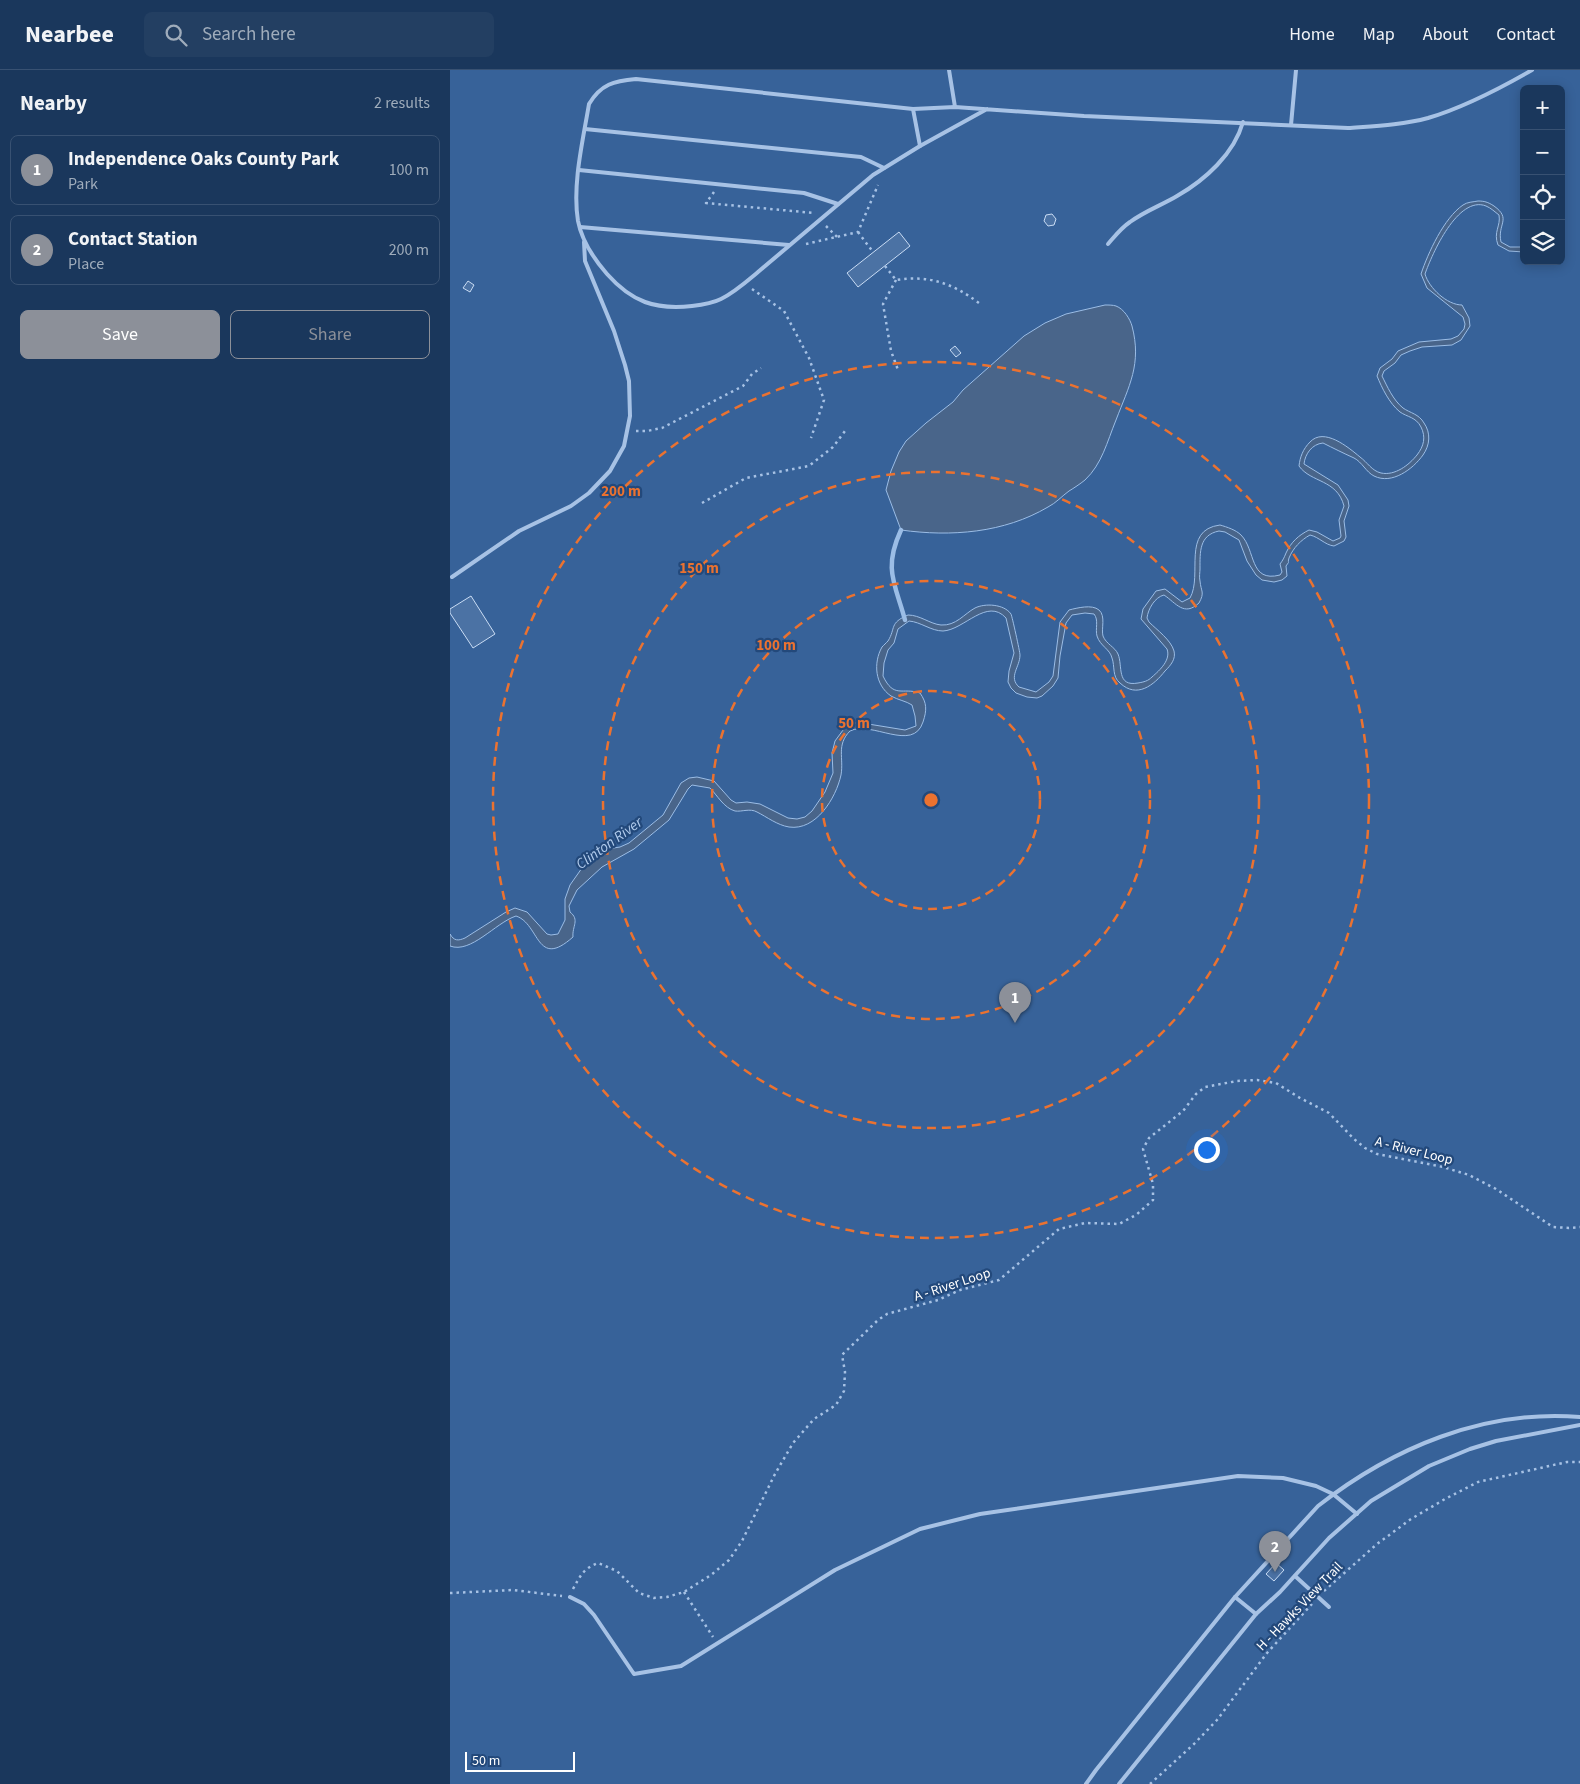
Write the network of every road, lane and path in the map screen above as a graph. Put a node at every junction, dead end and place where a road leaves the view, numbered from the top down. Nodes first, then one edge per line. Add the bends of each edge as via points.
1 (949, 70) edge
2 (1296, 70) edge
3 (1532, 70) edge
4 (955, 107) junction
5 (913, 109) junction
6 (987, 109) junction
7 (1243, 122) junction
8 (1290, 125) junction
9 (585, 129) junction
10 (920, 146) junction
11 (884, 168) junction
12 (579, 170) junction
13 (884, 180) dead end
14 (719, 184) junction
15 (838, 204) junction
16 (820, 219) junction
17 (580, 227) junction
18 (858, 232) junction
19 (583, 237) junction
20 (837, 237) junction
21 (1108, 244) dead end
22 (789, 245) junction
23 (804, 245) dead end
24 (874, 252) dead end
25 (884, 266) dead end
26 (896, 280) junction
27 (745, 283) junction
28 (979, 303) dead end
29 (761, 368) dead end
30 (898, 370) dead end
31 (627, 430) junction
32 (845, 431) dead end
33 (812, 438) dead end
34 (702, 503) dead end
35 (452, 577) dead end
36 (1580, 1227) edge
37 (1580, 1417) edge
38 (1580, 1425) edge
39 (1580, 1462) edge
40 (1333, 1494) junction
41 (1357, 1514) junction
42 (1295, 1576) junction
43 (684, 1592) junction
44 (450, 1593) edge
45 (570, 1597) junction
46 (1235, 1597) junction
47 (1318, 1597) junction
48 (1329, 1607) dead end
49 (1256, 1614) junction
50 (717, 1643) junction
51 (1086, 1784) edge
52 (1119, 1784) edge
53 (1150, 1784) edge

1 - 4 lane
2 - 8 lane
3 - 8 lane via 1471,102 1428,118 1348,128
4 - 5 lane
4 - 6 lane
5 - 9 lane via 636,79 614,81 594,96 589,104
5 - 10 lane
6 - 7 lane
6 - 10 lane
7 - 8 lane
7 - 21 lane via 1234,143 1201,180 1130,222
9 - 11 lane via 861,157
9 - 12 lane
10 - 11 lane
11 - 15 lane
12 - 14 lane
12 - 17 lane via 577,206
13 - 18 path via 876,186
14 - 15 lane via 804,193
14 - 16 path via 706,202 813,213
15 - 16 lane
16 - 20 path
16 - 22 lane
17 - 19 lane
17 - 22 lane
18 - 20 path
18 - 24 path
19 - 27 lane via 590,251 623,290 655,306 676,308 705,304 720,300
19 - 31 lane via 585,261 625,365 630,400
20 - 23 path
22 - 27 lane
25 - 26 path
26 - 28 path via 930,279 963,291
26 - 30 path via 883,304 891,351
27 - 33 path via 784,311 809,358 824,400
29 - 31 path via 744,386 662,428
31 - 35 lane via 624,446 610,471 589,493 571,506 520,531
32 - 34 path via 833,447 809,466 746,478
36 - 43 path, A - River Loop via 1553,1227 1469,1175 1377,1154 1354,1139 1330,1113 1276,1083 1237,1081 1205,1087 1183,1112 1149,1138 1143,1149 1154,1184 1153,1200 1136,1215 1119,1224 1085,1222 1059,1229 999,1280 887,1314 854,1342 842,1355 844,1391 836,1405 814,1420 793,1443 729,1560
37 - 40 lane via 1508,1420 1474,1426 1404,1451
38 - 41 lane via 1470,1449 1429,1466 1371,1501
39 - 47 path, H - Hawks View Trail via 1567,1462 1478,1482 1445,1499 1377,1544
40 - 41 lane
40 - 46 lane via 1318,1506
40 - 50 lane via 1283,1478 1238,1476 980,1514 920,1529 835,1570
41 - 42 lane via 1329,1538
42 - 47 lane
42 - 49 lane
43 - 45 path, A - River Loop via 654,1598 639,1594 617,1571 598,1563 581,1573
43 - 50 path
44 - 45 path via 513,1590
45 - 50 lane via 584,1604 594,1615 634,1674 681,1666
46 - 49 lane
46 - 51 lane
47 - 48 lane
47 - 53 path, H - Hawks View Trail via 1267,1653 1217,1720
49 - 52 lane

